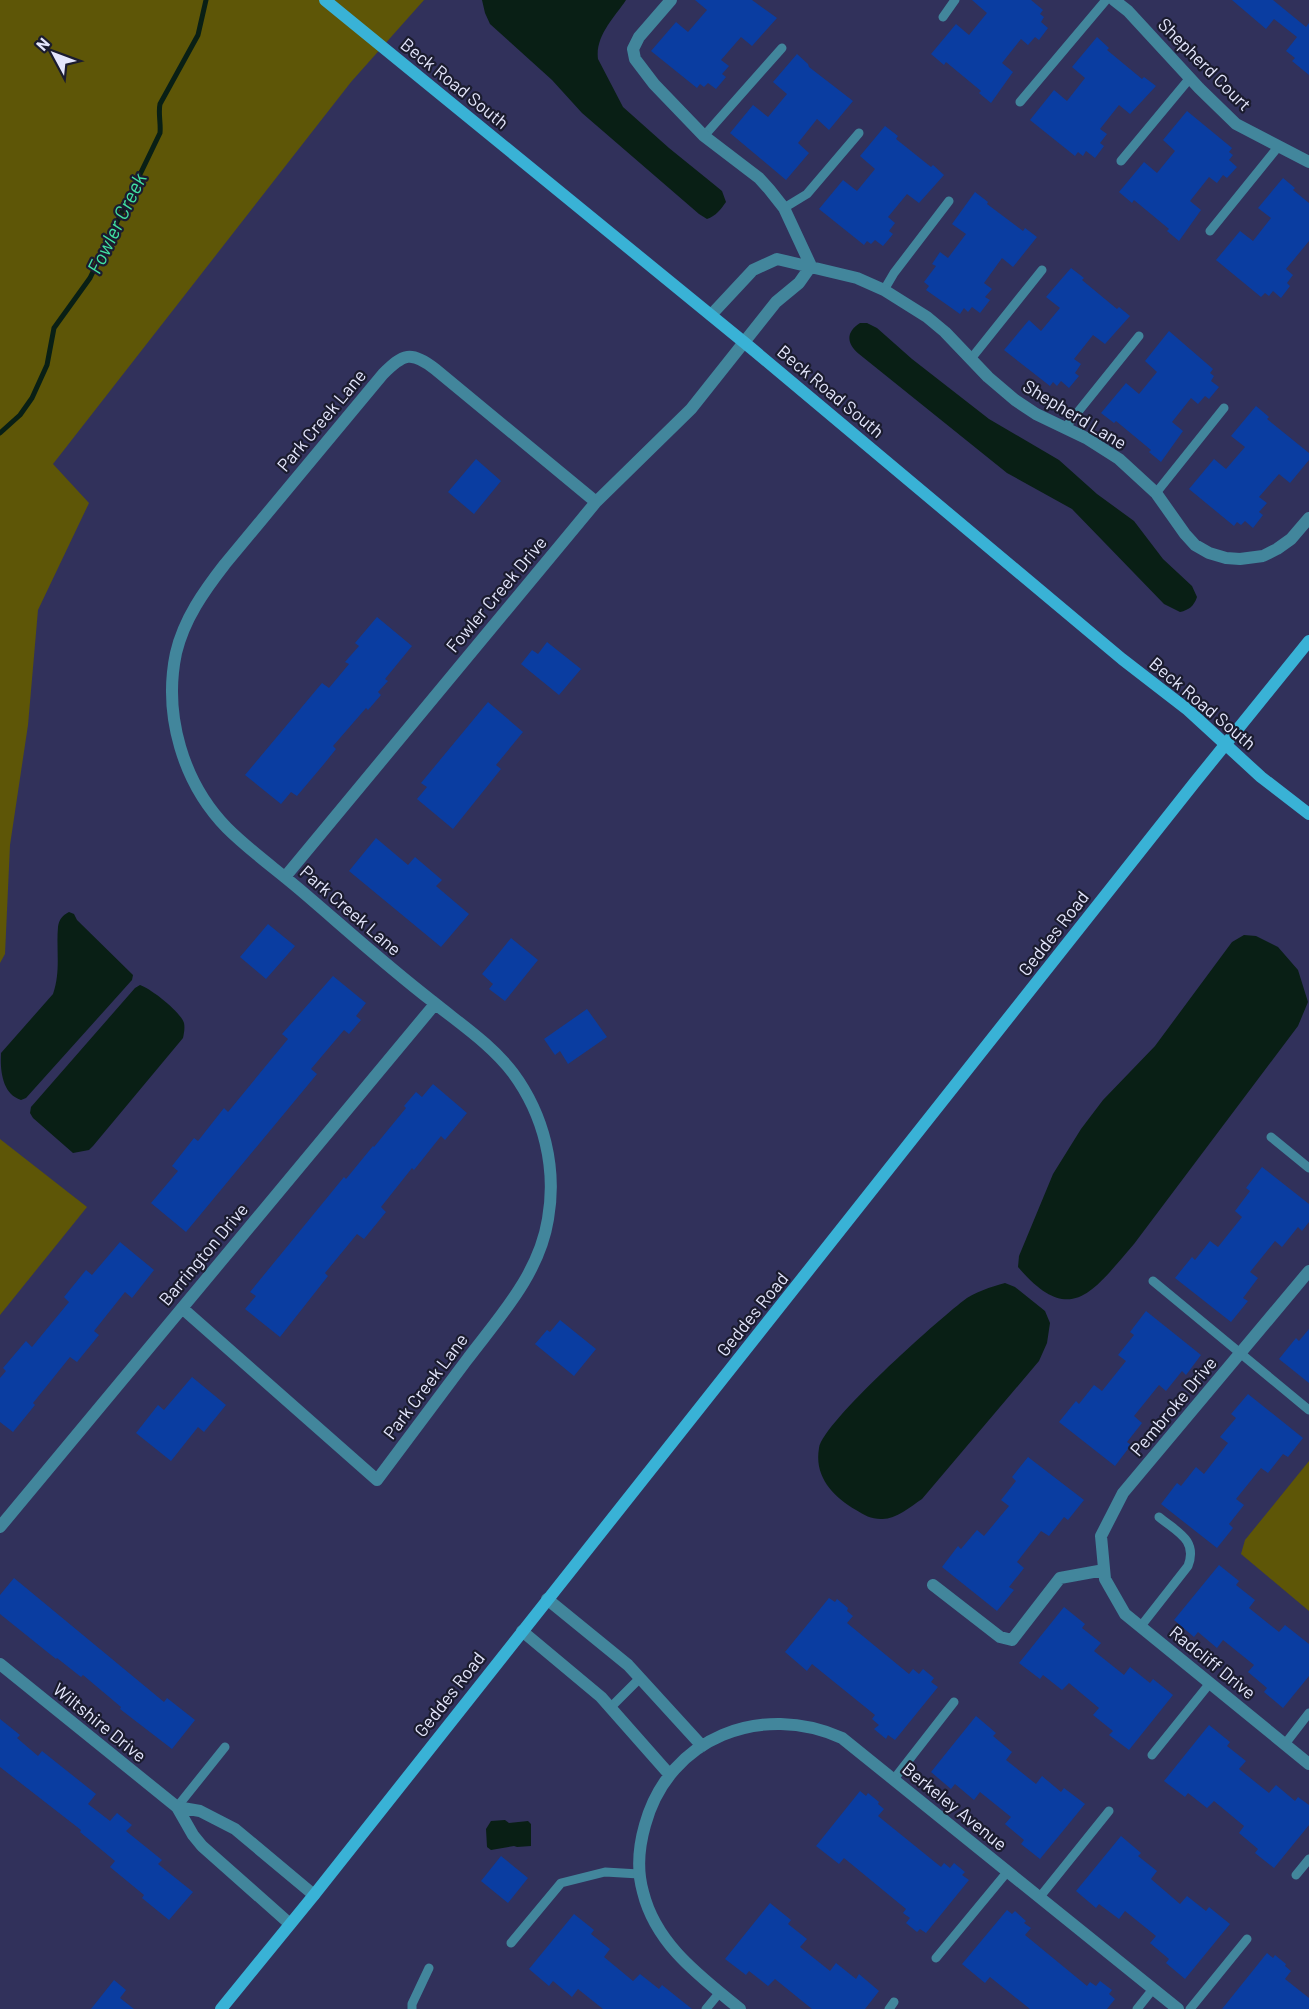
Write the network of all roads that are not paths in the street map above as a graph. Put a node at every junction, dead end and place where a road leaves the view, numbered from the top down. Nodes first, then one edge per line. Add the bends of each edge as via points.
1 (325, 0) edge
2 (671, 0) edge
3 (955, 0) edge
4 (1106, 0) edge
5 (1114, 0) edge
6 (943, 17) dead end
7 (782, 48) dead end
8 (1190, 78) junction
9 (1020, 102) dead end
10 (859, 133) dead end
11 (704, 136) junction
12 (1278, 147) junction
13 (1121, 161) dead end
14 (1309, 162) edge
15 (949, 201) dead end
16 (784, 208) junction
17 (1210, 231) dead end
18 (811, 266) junction
19 (1042, 270) dead end
20 (884, 290) junction
21 (711, 315) junction
22 (1139, 336) dead end
23 (744, 342) junction
24 (970, 360) junction
25 (1224, 408) dead end
26 (1065, 428) junction
27 (1156, 494) junction
28 (596, 502) junction
29 (1309, 518) edge
30 (1309, 641) edge
31 (1225, 744) junction
32 (1309, 814) edge
33 (285, 877) junction
34 (435, 1004) junction
35 (1271, 1137) dead end
36 (1309, 1168) edge
37 (1309, 1271) edge
38 (1153, 1281) dead end
39 (182, 1308) junction
40 (1240, 1354) junction
41 (1309, 1410) edge
42 (1159, 1517) dead end
43 (0, 1527) edge
44 (1105, 1575) junction
45 (933, 1585) dead end
46 (547, 1599) junction
47 (1141, 1626) junction
48 (522, 1631) junction
49 (0, 1664) edge
50 (640, 1678) junction
51 (1210, 1683) junction
52 (954, 1702) dead end
53 (611, 1707) junction
54 (1309, 1713) edge
55 (1285, 1744) junction
56 (702, 1746) junction
57 (225, 1747) dead end
58 (1152, 1755) dead end
59 (1309, 1764) edge
60 (669, 1774) junction
61 (894, 1779) junction
62 (177, 1807) junction
63 (1109, 1811) dead end
64 (1309, 1859) edge
65 (1008, 1871) junction
66 (639, 1874) junction
67 (1296, 1875) dead end
68 (314, 1895) junction
69 (1039, 1898) junction
70 (290, 1924) junction
71 (1247, 1939) dead end
72 (511, 1943) dead end
73 (936, 1958) dead end
74 (429, 1968) dead end
75 (1153, 1989) junction
76 (720, 1992) junction
77 (221, 2009) edge
78 (412, 2009) edge
79 (706, 2009) edge
80 (740, 2009) edge
81 (1137, 2009) edge
82 (1178, 2009) edge
83 (1190, 2009) edge

1 - 21 main road, Beck Road South
2 - 11 street via 639,37 633,49 635,59
3 - 6 lane
4 - 9 lane
5 - 8 street, Shepherd Court
7 - 11 lane
8 - 12 street, Shepherd Court via 1236,123
8 - 13 lane
10 - 16 lane via 807,194
11 - 16 street via 759,178
12 - 14 street, Shepherd Court
12 - 17 lane
15 - 20 lane
16 - 18 street
18 - 20 street, Shepherd Lane
18 - 21 street, Shepherd Lane via 777,259 753,270
18 - 23 street
19 - 24 lane
20 - 24 street, Shepherd Lane via 927,317
21 - 23 main road, Beck Road South
22 - 26 lane
23 - 28 street, Fowler Creek Drive via 691,409
23 - 31 main road, Beck Road South
24 - 26 street, Shepherd Lane via 1015,400
25 - 27 lane
26 - 27 street, Shepherd Lane via 1119,459
27 - 29 street, Shepherd Lane via 1195,545 1226,558 1263,556 1291,538
28 - 33 street, Fowler Creek Drive
28 - 33 street, Park Creek Lane via 435,369 410,355 398,359 383,374 225,564 193,610 177,652 172,693 179,742 194,783 226,827
30 - 31 main road, Geddes Road
31 - 32 main road, Beck Road South
31 - 46 main road, Geddes Road
33 - 34 street, Park Creek Lane
34 - 39 street, Barrington Drive
34 - 39 street, Park Creek Lane via 488,1045 525,1092 549,1154 548,1219 526,1281 377,1480
35 - 36 lane
37 - 40 street, Pembroke Drive
38 - 40 lane
39 - 43 street, Barrington Drive
40 - 41 lane
40 - 44 street, Pembroke Drive via 1123,1494 1101,1536
42 - 47 lane via 1185,1538 1192,1555 1188,1566
44 - 45 street via 1060,1578 1012,1640 1000,1637
44 - 47 street, Radcliff Drive via 1125,1614
46 - 48 main road, Geddes Road
46 - 50 street
47 - 51 street, Radcliff Drive
48 - 53 street
48 - 68 main road, Geddes Road
49 - 62 street, Wiltshire Drive
50 - 53 lane
50 - 56 street
51 - 55 street, Radcliff Drive
51 - 58 lane
52 - 61 lane
53 - 60 street
54 - 55 lane
55 - 59 street, Radcliff Drive
56 - 60 street, Berkeley Avenue
56 - 61 street, Berkeley Avenue via 759,1724 812,1727 842,1738
57 - 62 lane
60 - 66 street, Berkeley Avenue via 647,1817
61 - 65 street, Berkeley Avenue
62 - 68 street, Wiltshire Drive via 200,1811 235,1829
62 - 70 street, Wiltshire Drive via 202,1846
63 - 69 lane
64 - 67 lane
65 - 69 street, Berkeley Avenue
65 - 73 lane
66 - 72 lane via 605,1872 561,1883
66 - 76 street via 658,1928 676,1954
68 - 70 main road, Geddes Road
69 - 75 street, Berkeley Avenue
70 - 77 main road, Geddes Road
71 - 83 lane
74 - 78 lane
75 - 81 lane
75 - 82 street, Berkeley Avenue
76 - 79 lane
76 - 80 street

